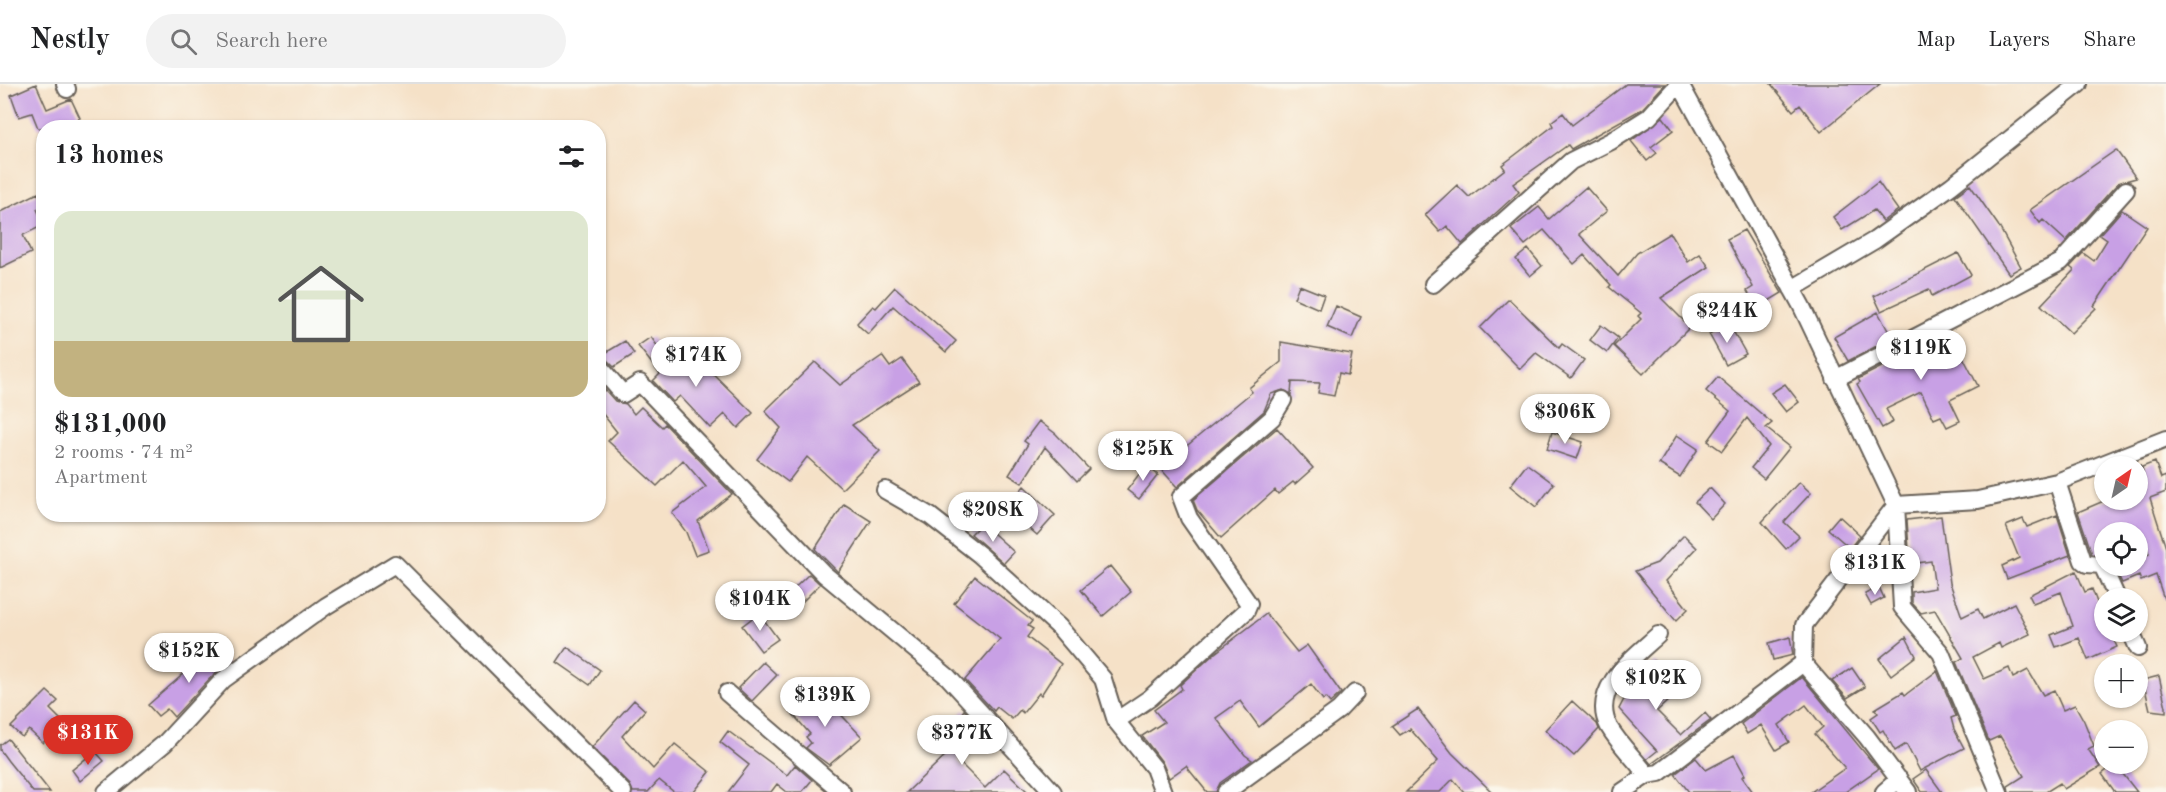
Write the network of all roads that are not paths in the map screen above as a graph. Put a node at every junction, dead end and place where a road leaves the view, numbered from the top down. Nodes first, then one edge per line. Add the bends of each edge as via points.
1 (1680, 84) edge
2 (2079, 84) edge
3 (2126, 190) dead end
4 (1433, 284) dead end
5 (1792, 289) junction
6 (606, 374) edge
7 (1835, 379) junction
8 (1283, 400) dead end
9 (2166, 440) edge
10 (2057, 482) junction
11 (885, 490) dead end
12 (1896, 505) junction
13 (2112, 588) edge
14 (1658, 635) dead end
15 (2135, 642) edge
16 (2138, 648) dead end
17 (1803, 663) junction
18 (727, 693) dead end
19 (1355, 693) dead end
20 (1116, 722) junction
21 (1647, 775) junction
22 (1904, 786) edge
23 (106, 792) edge
24 (623, 792) edge
25 (842, 792) edge
26 (1053, 792) edge
27 (1163, 792) edge
28 (1226, 792) edge
29 (1622, 792) edge
30 (1884, 792) edge
31 (1999, 792) edge

1 - 4 street via 1649,117 1571,160
1 - 5 street
2 - 5 street via 1942,193 1875,240
3 - 7 street via 2061,262
5 - 7 street
6 - 26 street via 623,394 640,383 824,574 948,677
7 - 12 street
8 - 20 street via 1272,418 1181,497 1189,518 1246,598 1246,611 1150,698
9 - 10 street
10 - 12 street via 1978,500
10 - 13 street via 2083,561 2102,565
11 - 20 street via 930,516 980,555 1059,627 1103,680
12 - 17 street via 1804,625
12 - 31 street via 1902,607 1941,653
14 - 21 street via 1617,674 1605,697 1603,711 1609,727
15 - 16 street
17 - 21 street via 1659,773
17 - 22 street
18 - 25 street
19 - 28 street via 1339,710
20 - 27 street via 1154,768
21 - 29 street
22 - 30 street
23 - 24 street via 165,743 223,680 326,606 395,564

